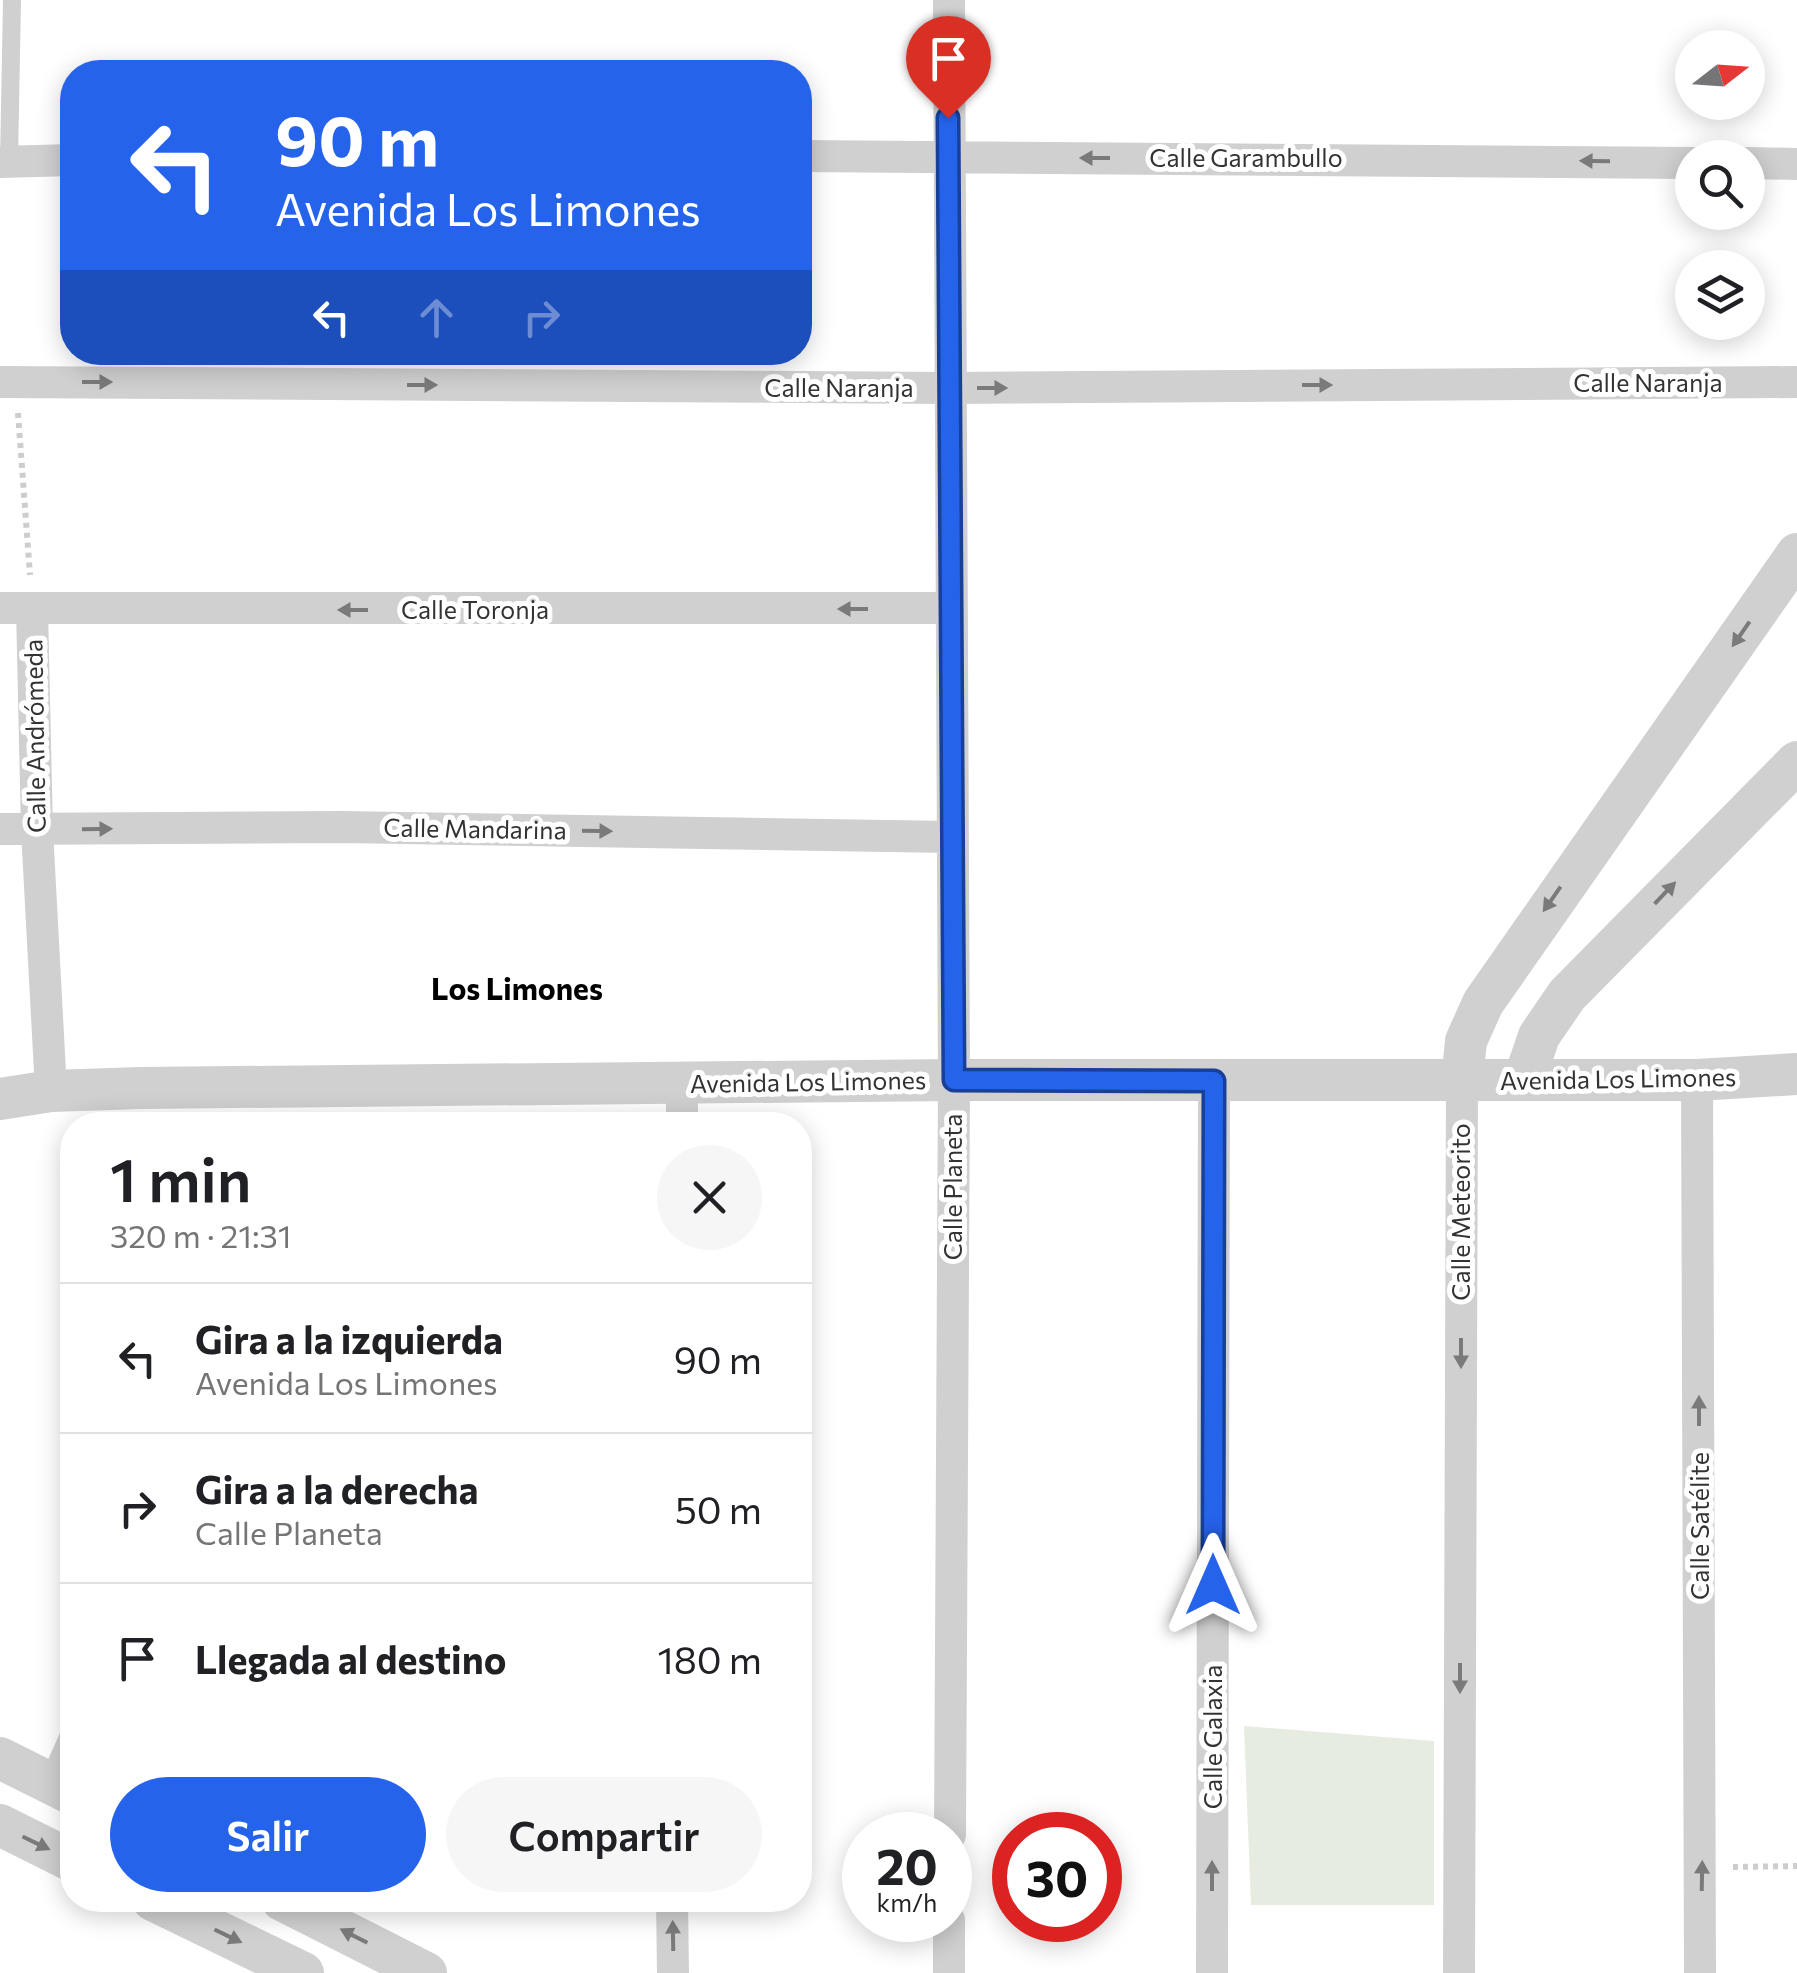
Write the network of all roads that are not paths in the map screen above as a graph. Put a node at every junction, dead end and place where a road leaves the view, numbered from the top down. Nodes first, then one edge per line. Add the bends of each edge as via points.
1 (12, 0) edge
2 (948, 0) edge
3 (812, 156) edge
4 (948, 158) junction
5 (60, 160) edge
6 (4, 162) edge
7 (1675, 162) edge
8 (1765, 164) edge
9 (1797, 164) edge
10 (8, 382) edge
11 (1797, 382) edge
12 (948, 388) junction
13 (1797, 554) edge
14 (950, 608) junction
15 (16, 609) edge
16 (1797, 762) edge
17 (0, 830) edge
18 (36, 830) junction
19 (951, 837) junction
20 (1797, 1074) edge
21 (954, 1080) junction
22 (1524, 1080) junction
23 (1697, 1080) junction
24 (1214, 1081) junction
25 (1462, 1081) junction
26 (52, 1091) junction
27 (0, 1099) edge
28 (682, 1104) edge
29 (0, 1758) edge
30 (60, 1788) edge
31 (950, 1812) edge
32 (0, 1826) edge
33 (60, 1855) edge
34 (178, 1912) edge
35 (306, 1912) edge
36 (672, 1912) edge
37 (950, 1942) edge
38 (303, 1973) edge
39 (426, 1973) edge
40 (673, 1973) edge
41 (949, 1973) edge
42 (1212, 1973) edge
43 (1459, 1973) edge
44 (1700, 1973) edge

1 - 6 lane
2 - 4 street, Calle Planeta
3 - 4 street, Calle Garambullo
7 -> 4 street, Calle Garambullo
4 - 12 street, Calle Planeta
5 - 6 street
8 - 9 street
10 -> 12 street, Calle Naranja
12 -> 11 street, Calle Naranja
12 - 14 street, Calle Planeta
13 -> 25 street, Calle Meteorito via 1483,1003 1466,1041
14 -> 15 street, Calle Toronja
14 - 19 street, Calle Planeta
15 - 18 street, Calle Andrómeda
22 -> 16 street via 1539,1036 1567,996
17 - 18 street, Calle Mandarina
18 -> 19 street, Calle Mandarina via 341,826
18 - 26 street, Calle Andrómeda
19 - 21 street, Calle Planeta
20 - 23 street, Avenida Los Limones
21 - 24 street, Avenida Los Limones
21 - 28 street, Avenida Los Limones
21 - 31 street, Calle Planeta
22 - 23 street, Avenida Los Limones
22 - 25 street, Avenida Los Limones
44 -> 23 street, Calle Satélite
24 - 25 street, Avenida Los Limones
42 -> 24 street, Calle Galaxia
25 -> 43 street, Calle Meteorito
26 - 27 street, Avenida Los Limones
26 - 28 street, Avenida Los Limones
29 - 30 street
32 -> 33 street
34 -> 38 street
39 -> 35 street
40 -> 36 street
37 - 41 street

